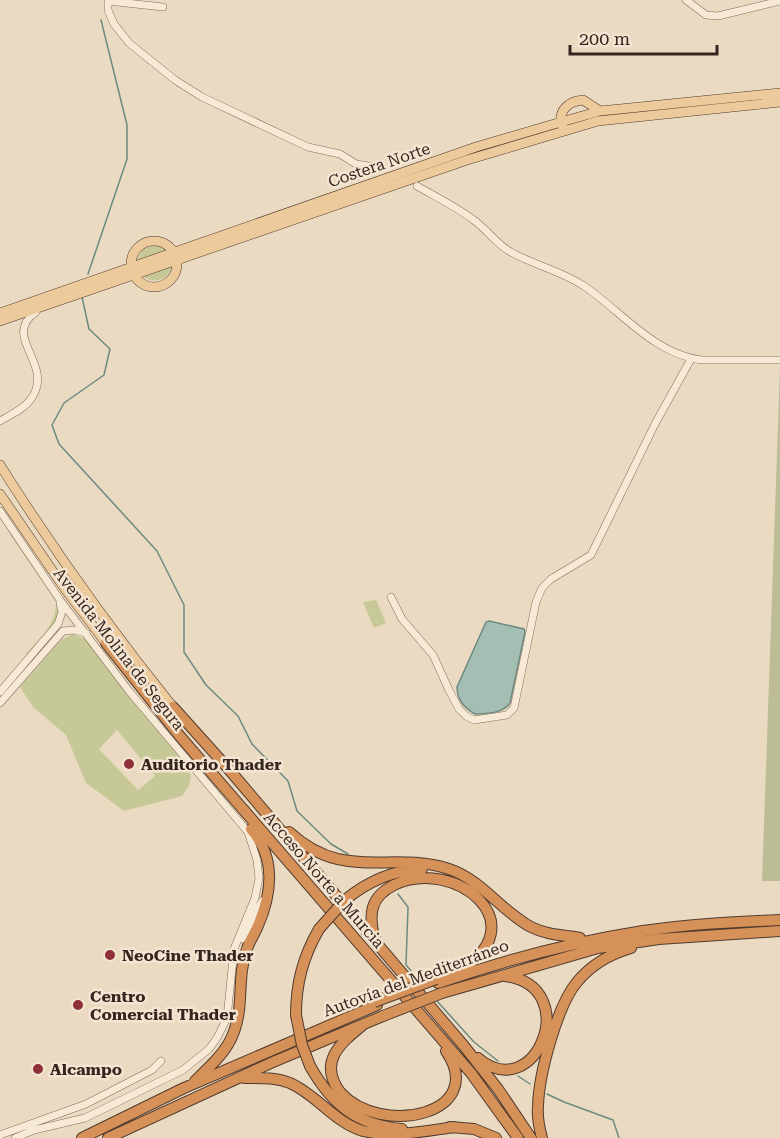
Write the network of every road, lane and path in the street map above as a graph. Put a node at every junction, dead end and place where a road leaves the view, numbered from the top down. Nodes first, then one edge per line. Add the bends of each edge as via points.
1 (107, 0) edge
2 (686, 0) edge
3 (780, 1) edge
4 (163, 7) dead end
5 (780, 93) edge
6 (780, 102) edge
7 (600, 111) junction
8 (562, 126) junction
9 (380, 168) dead end
10 (417, 186) dead end
11 (176, 257) junction
12 (133, 272) junction
13 (56, 302) junction
14 (0, 313) edge
15 (0, 321) edge
16 (691, 359) junction
17 (780, 360) edge
18 (0, 421) edge
19 (0, 465) edge
20 (0, 494) edge
21 (0, 511) edge
22 (392, 597) dead end
23 (60, 600) junction
24 (86, 633) junction
25 (106, 643) joint
26 (0, 692) edge
27 (0, 703) edge
28 (173, 707) junction
29 (178, 734) junction
30 (226, 766) junction
31 (270, 875) junction
32 (475, 882) junction
33 (780, 918) edge
34 (645, 930) junction
35 (780, 931) edge
36 (702, 936) junction
37 (580, 938) junction
38 (376, 942) junction
39 (231, 970) junction
40 (453, 974) junction
41 (499, 975) junction
42 (439, 985) junction
43 (376, 1003) junction
44 (416, 1010) junction
45 (364, 1024) junction
46 (464, 1046) junction
47 (161, 1061) dead end
48 (241, 1077) junction
49 (195, 1081) junction
50 (184, 1088) junction
51 (455, 1127) junction
52 (0, 1135) edge
53 (15, 1138) edge
54 (82, 1138) edge
55 (108, 1138) edge
56 (496, 1138) edge
57 (518, 1138) edge
58 (529, 1138) edge
59 (542, 1138) edge

1 - 4 street
1 - 9 street via 114,24 129,43 202,98 308,147
2 - 3 street via 706,15 718,16
5 - 7 main road, Costera Norte
6 - 8 main road, Costera Norte
7 - 8 main road, Costera Norte
7 - 8 main road via 587,102 575,101 563,110
8 - 11 main road, Costera Norte via 476,147
10 - 16 street via 473,220 506,249 582,285 653,341
11 - 12 main road, Costera Norte
11 - 12 main road via 174,276 161,286 146,285
11 - 12 main road via 163,242 147,242 134,252
12 - 13 main road, Costera Norte
12 - 14 main road, Costera Norte
13 - 15 main road, Costera Norte
13 - 18 street via 29,316 20,330 21,345 36,369 36,388 27,404
16 - 17 street
16 - 22 street via 591,555 542,588 514,708 507,715 474,720 459,710 434,655 402,619
19 - 28 main road, Avenida Molina de Segura via 57,552
20 - 25 main road, Avenida Molina de Segura
21 - 23 street, Avenida Molina de Segura
23 - 24 street, Avenida Molina de Segura
23 - 26 street via 58,624
24 - 27 street via 63,631
24 - 39 street, Avenida Molina de Segura via 248,832 259,878 234,949
25 - 29 highway, Acceso Norte a Murcia
28 - 30 highway
28 - 58 highway, Acceso Norte a Murcia via 491,1086
29 - 31 highway via 205,775 257,836 266,852
29 - 44 highway, Acceso Norte a Murcia
30 - 32 highway via 288,831 319,854 348,862 428,864
30 - 38 highway
31 - 39 street
31 - 49 highway via 265,908 242,971 236,1027 219,1059
32 - 37 highway via 533,927 549,934
32 - 51 highway, bridge via 438,870 406,870 371,883 345,900 319,929 309,948 300,975 296,1015 310,1066 336,1102 381,1127
33 - 34 highway, Autovía del Mediterráneo
34 - 37 highway
34 - 42 highway, Autovía del Mediterráneo via 519,957
35 - 36 highway, Autovía del Mediterráneo
36 - 41 highway, Autovía del Mediterráneo via 598,948
36 - 59 highway via 620,951 602,960 577,982 561,1011 541,1084 538,1108
37 - 40 highway via 514,953
38 - 40 highway via 370,923 380,894 411,879 450,882 481,902 492,927 486,947
38 - 46 highway
39 - 53 street via 227,1018 201,1057 183,1070 85,1118
40 - 42 highway
41 - 42 highway, Autovía del Mediterráneo
41 - 46 highway via 526,981 539,993 547,1019 540,1045 522,1066 504,1071 485,1064
42 - 43 highway, Autovía del Mediterráneo, bridge
42 - 45 highway, Autovía del Mediterráneo, bridge
43 - 49 highway via 316,1025
43 - 50 highway, Autovía del Mediterráneo
44 - 45 highway via 449,1056 455,1078 446,1103 416,1118 391,1120 369,1114 348,1100 334,1083 334,1054
44 - 57 highway, Acceso Norte a Murcia via 471,1073
45 - 48 highway, Autovía del Mediterráneo
46 - 58 highway
47 - 52 street via 152,1070 86,1104
48 - 51 highway via 271,1078 292,1084 347,1124 374,1134 400,1135
48 - 55 highway, Autovía del Mediterráneo
49 - 50 highway
50 - 54 highway, Autovía del Mediterráneo
51 - 56 highway

